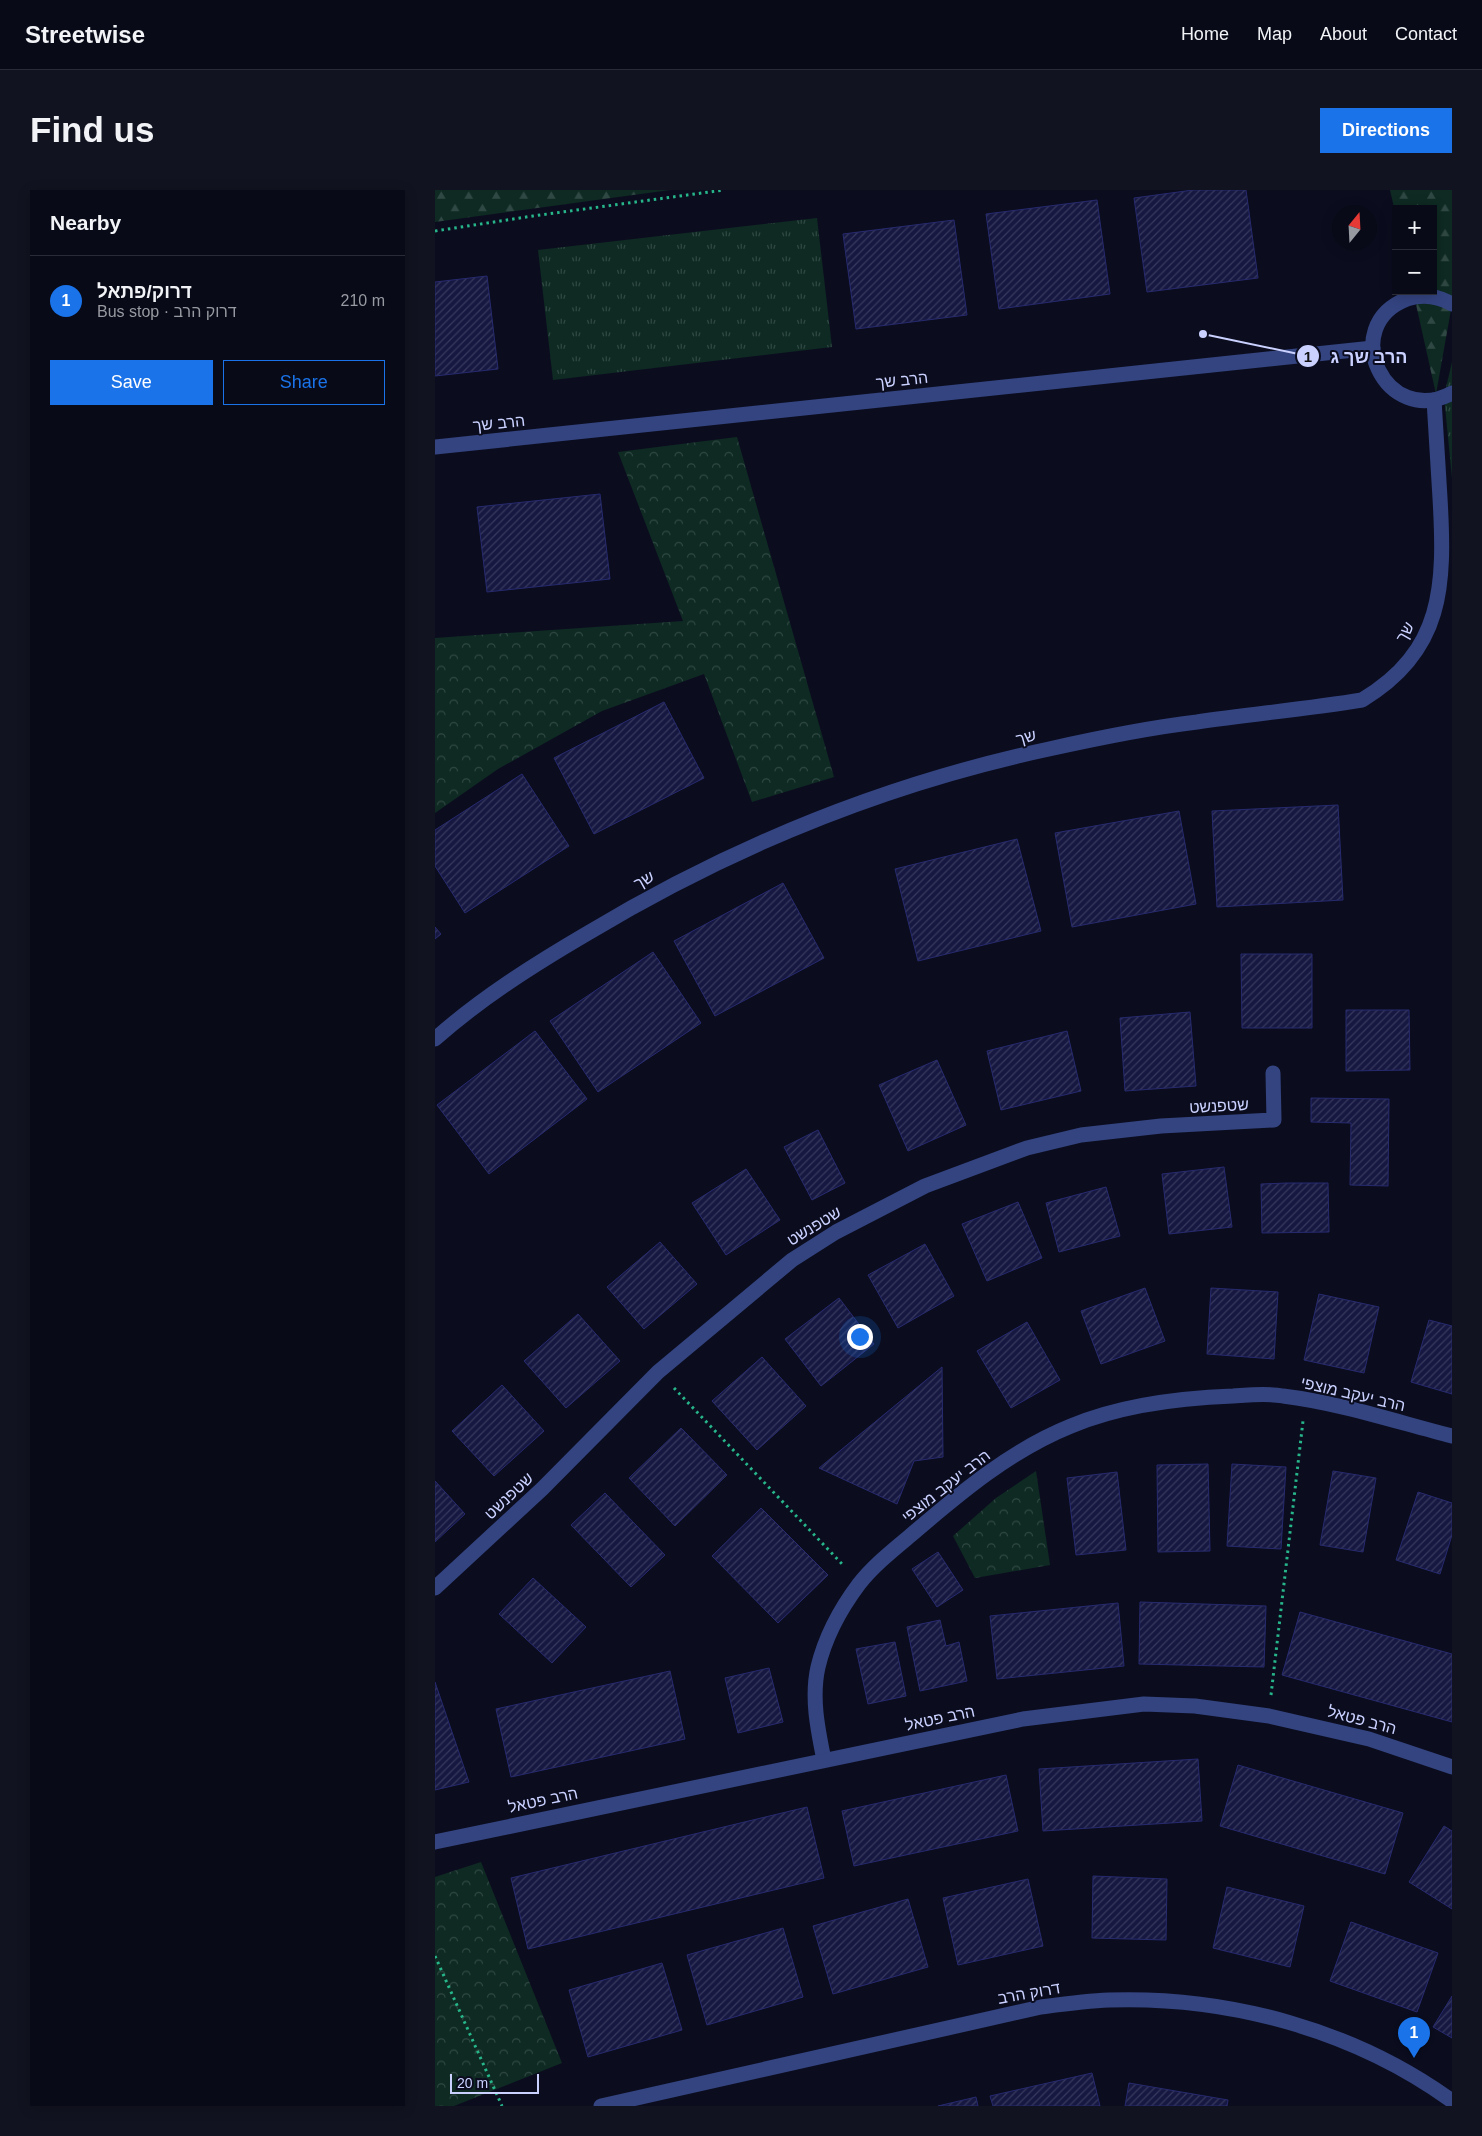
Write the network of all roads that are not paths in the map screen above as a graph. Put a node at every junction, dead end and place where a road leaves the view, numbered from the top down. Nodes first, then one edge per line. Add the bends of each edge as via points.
1 (1452, 304) edge
2 (1373, 348) junction
3 (1452, 393) edge
4 (1434, 400) junction
5 (435, 447) edge
6 (435, 1039) edge
7 (1273, 1072) dead end
8 (1452, 1436) edge
9 (435, 1588) edge
10 (824, 1760) junction
11 (1452, 1767) edge
12 (435, 1842) edge
13 (1452, 2101) edge
14 (601, 2106) edge

1 - 2 street via 1427,296 1395,305 1379,324
2 - 4 street via 1379,372 1388,385 1409,398
2 - 5 street, הרב שך
3 - 4 street
4 - 6 street, שך via 1443,555 1437,599 1421,644 1402,670 1380,689 1362,700 1195,722 1046,749 920,784 826,815 719,860 620,913 527,970
7 - 9 street, שטפנשט via 1274,1120 1161,1126 1081,1135 1027,1148 925,1186 836,1232 792,1260 658,1372 542,1489
8 - 10 street, הרב יעקב מוצפי via 1282,1395 1184,1399 1119,1411 1071,1426 1003,1462 960,1493 859,1583 840,1612 818,1668 816,1717
10 - 11 street, הרב פטאל via 1023,1718 1144,1704 1269,1716 1369,1739
10 - 12 street, הרב פטאל
13 - 14 street, דרוק הרב via 1422,2079 1381,2058 1304,2026 1202,2005 1109,2000 1041,2006

